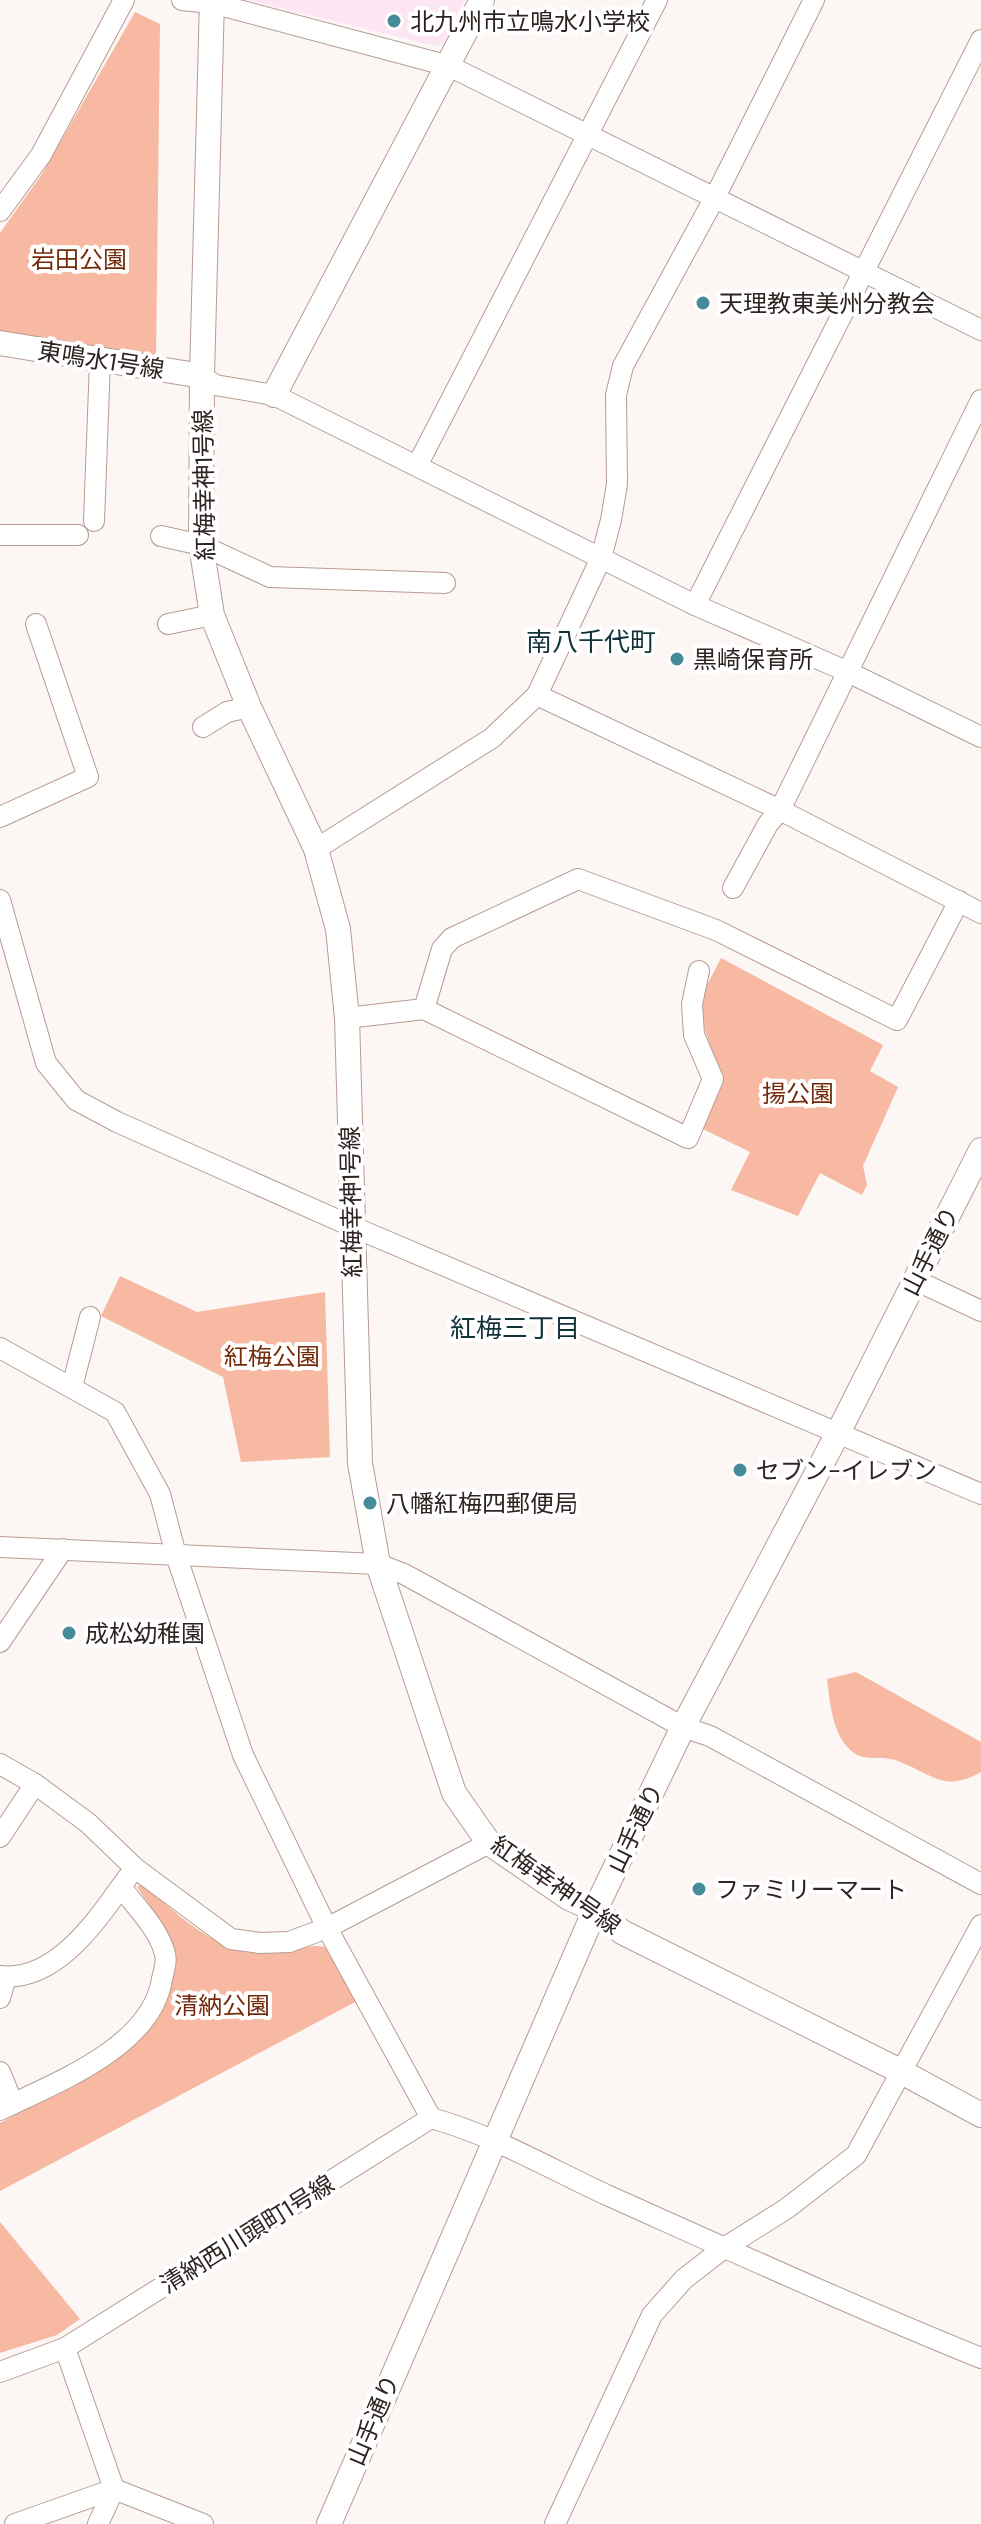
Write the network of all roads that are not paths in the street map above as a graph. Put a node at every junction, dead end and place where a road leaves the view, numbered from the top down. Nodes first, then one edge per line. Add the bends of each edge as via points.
1 (124, 0) edge
2 (182, 0) edge
3 (482, 0) edge
4 (657, 0) edge
5 (814, 0) edge
6 (212, 2) edge
7 (981, 40) edge
8 (449, 66) junction
9 (589, 135) junction
10 (715, 197) junction
11 (0, 211) edge
12 (866, 273) junction
13 (981, 330) edge
14 (0, 343) edge
15 (100, 361) junction
16 (202, 376) junction
17 (274, 395) junction
18 (981, 400) edge
19 (418, 464) junction
20 (94, 521) dead end
21 (0, 535) edge
22 (78, 535) dead end
23 (161, 536) dead end
24 (201, 545) junction
25 (601, 558) junction
26 (445, 583) dead end
27 (695, 605) junction
28 (212, 615) junction
29 (36, 624) dead end
30 (168, 624) dead end
31 (846, 671) junction
32 (537, 695) junction
33 (249, 707) junction
34 (203, 727) dead end
35 (981, 737) edge
36 (780, 810) junction
37 (0, 817) edge
38 (316, 849) junction
39 (733, 888) dead end
40 (0, 900) edge
41 (959, 901) junction
42 (981, 913) edge
43 (699, 971) dead end
44 (424, 1009) junction
45 (347, 1018) junction
46 (981, 1150) edge
47 (351, 1226) junction
48 (915, 1280) junction
49 (981, 1311) edge
50 (90, 1317) dead end
51 (0, 1348) edge
52 (72, 1387) junction
53 (839, 1431) junction
54 (981, 1494) edge
55 (0, 1547) edge
56 (63, 1549) junction
57 (176, 1555) junction
58 (378, 1564) junction
59 (0, 1642) edge
60 (683, 1727) junction
61 (0, 1764) edge
62 (35, 1784) junction
63 (0, 1837) edge
64 (489, 1843) junction
65 (135, 1868) junction
66 (981, 1884) edge
67 (121, 1887) junction
68 (595, 1910) junction
69 (981, 1925) edge
70 (327, 1928) junction
71 (3, 1976) edge
72 (0, 1998) edge
73 (900, 2071) junction
74 (0, 2072) edge
75 (7, 2107) edge
76 (981, 2115) edge
77 (431, 2118) junction
78 (493, 2142) junction
79 (724, 2248) junction
80 (65, 2348) junction
81 (981, 2358) edge
82 (0, 2372) edge
83 (114, 2489) junction
84 (15, 2524) edge
85 (98, 2524) edge
86 (203, 2524) edge
87 (329, 2524) edge
88 (555, 2524) edge

1 - 11 street via 41,155
2 - 6 street
3 - 8 street
4 - 9 street
5 - 10 street
6 - 8 street
6 - 16 street, 紅梅幸神1号線
7 - 12 street
8 - 9 street
8 - 17 street
9 - 10 street
9 - 19 street
10 - 12 street
10 - 25 street via 623,366 616,395 617,484
12 - 13 street
12 - 27 street via 761,468
14 - 15 street, 東鳴水1号線
15 - 16 street, 東鳴水1号線
15 - 20 street
16 - 17 street via 215,385
16 - 24 street, 紅梅幸神1号線
17 - 19 street
18 - 31 street
19 - 25 street via 483,508
21 - 22 street
23 - 24 street
24 - 26 street via 270,577
24 - 28 street, 紅梅幸神1号線
25 - 27 street
25 - 32 street
27 - 31 street
28 - 30 street
28 - 33 street, 紅梅幸神1号線
29 - 37 street via 88,777
31 - 35 street
31 - 36 street
32 - 36 street
32 - 38 street via 492,738
33 - 34 street via 227,712
33 - 38 street, 紅梅幸神1号線
36 - 39 street
36 - 41 street
38 - 45 street, 紅梅幸神1号線 via 338,929
40 - 47 street via 46,1063 76,1100
41 - 42 street
41 - 44 street via 897,1020 716,930 578,879 452,938 442,949
43 - 44 street via 692,1004 694,1035 713,1079 688,1138
44 - 45 street
45 - 47 street, 紅梅幸神1号線
46 - 48 street, 山手通り
47 - 53 street
47 - 58 street, 紅梅幸神1号線 via 360,1463
48 - 49 street
48 - 53 street, 山手通り
50 - 52 street
51 - 52 street
52 - 57 street via 115,1412 160,1494
53 - 54 street
53 - 60 street, 山手通り
55 - 56 street
56 - 57 street
56 - 59 street
57 - 58 street
57 - 70 street via 243,1755
58 - 60 street
58 - 64 street, 紅梅幸神1号線 via 454,1793
60 - 66 street via 710,1736
60 - 68 street, 山手通り
61 - 62 street
62 - 63 street
62 - 65 street via 88,1823
64 - 68 street, 紅梅幸神1号線
64 - 70 street
65 - 67 street
65 - 70 street via 231,1939 289,1942
67 - 71 street via 77,1942 41,1969
67 - 75 street via 166,1956 161,1987 146,2018 96,2063
68 - 73 street, 紅梅幸神1号線 via 622,1932
68 - 78 street, 山手通り
69 - 73 street
70 - 77 street
71 - 72 street
73 - 76 street, 紅梅幸神1号線
73 - 79 street via 856,2155
74 - 75 street
77 - 78 street via 471,2129
77 - 80 street, 清納西川頭町1号線
78 - 79 street
78 - 87 street, 山手通り
79 - 81 street
79 - 88 street via 684,2279 652,2315
80 - 82 street, 清納西川頭町1号線
80 - 83 street
83 - 84 street
83 - 85 street
83 - 86 street

